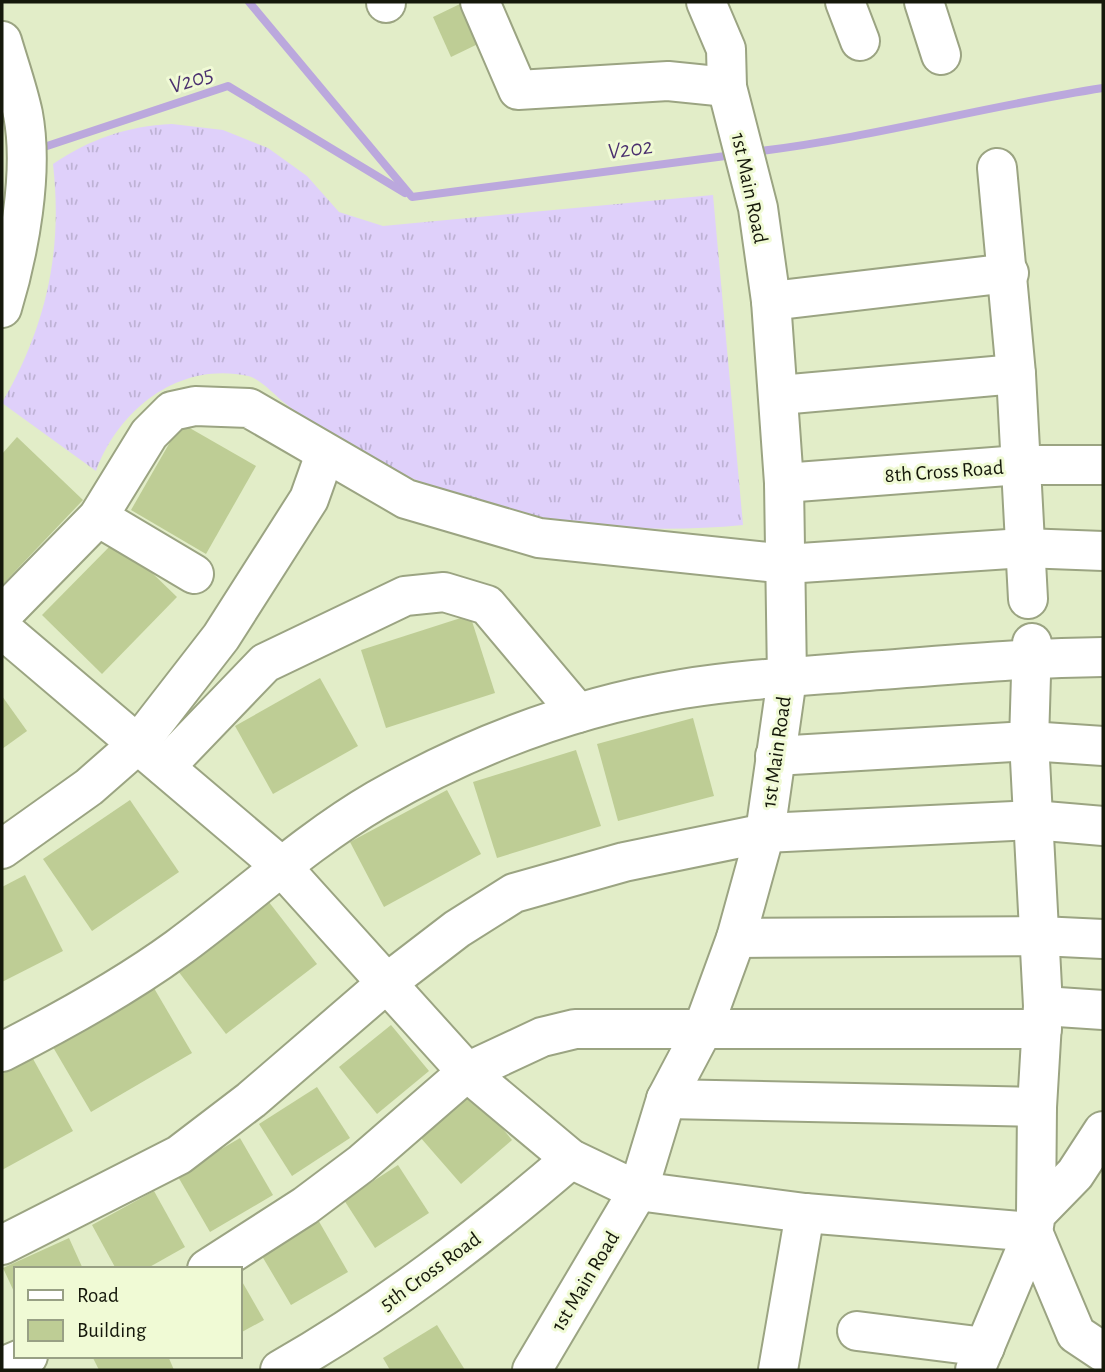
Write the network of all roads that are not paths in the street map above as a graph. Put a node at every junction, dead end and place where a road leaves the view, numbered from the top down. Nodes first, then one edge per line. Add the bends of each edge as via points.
1 (480, 2) edge
2 (706, 2) edge
3 (845, 2) edge
4 (924, 2) edge
5 (2, 41) edge
6 (860, 41) dead end
7 (941, 55) dead end
8 (715, 85) junction
9 (997, 168) dead end
10 (1009, 273) junction
11 (772, 301) junction
12 (2, 308) edge
13 (1016, 374) junction
14 (780, 395) junction
15 (325, 453) junction
16 (1103, 465) edge
17 (1020, 466) junction
18 (784, 483) junction
19 (98, 517) junction
20 (1024, 548) junction
21 (1103, 551) edge
22 (786, 564) junction
23 (194, 574) dead end
24 (1028, 599) dead end
25 (2, 615) edge
26 (2, 629) edge
27 (1033, 650) junction
28 (1103, 657) edge
29 (787, 678) junction
30 (578, 713) junction
31 (1028, 741) junction
32 (1103, 746) edge
33 (151, 755) junction
34 (775, 756) junction
35 (1033, 820) junction
36 (1103, 825) edge
37 (765, 833) junction
38 (2, 849) edge
39 (281, 866) junction
40 (1040, 936) junction
41 (736, 938) junction
42 (1103, 939) edge
43 (388, 982) junction
44 (1103, 1010) edge
45 (1042, 1017) junction
46 (702, 1031) junction
47 (2, 1052) edge
48 (467, 1072) junction
49 (666, 1099) junction
50 (1037, 1107) junction
51 (1103, 1131) edge
52 (571, 1159) junction
53 (1089, 1174) edge
54 (638, 1191) junction
55 (805, 1213) junction
56 (1034, 1223) junction
57 (2, 1245) edge
58 (210, 1267) edge
59 (857, 1331) dead end
60 (1103, 1352) edge
61 (23, 1358) edge
62 (980, 1358) edge
63 (2, 1367) edge
64 (280, 1370) edge
65 (532, 1370) edge
66 (778, 1370) edge

1 - 8 street via 518,90 668,81
2 - 8 street, 1st Main Road via 726,49
3 - 6 street
4 - 7 street
5 - 12 street via 23,116 25,166 18,236
8 - 11 street, 1st Main Road via 758,208
9 - 10 street
10 - 11 street
10 - 13 street
11 - 14 street, 1st Main Road
13 - 14 street
13 - 17 street
14 - 18 street, 1st Main Road
15 - 19 street via 248,408 195,406 172,411 149,434
15 - 22 street via 406,499 539,537
15 - 33 street via 309,499
16 - 17 street, 8th Cross Road
17 - 18 street, 8th Cross Road
17 - 20 street
18 - 22 street, 1st Main Road
19 - 23 street
19 - 25 street
20 - 21 street
20 - 22 street
20 - 24 street
22 - 29 street, 1st Main Road
26 - 33 street
27 - 28 street
27 - 29 street
27 - 31 street
29 - 30 street via 681,689
29 - 34 street, 1st Main Road
30 - 33 street via 487,606 459,594 424,592 397,600 265,663
30 - 39 street via 507,737 425,774 337,825
31 - 32 street
31 - 34 street
31 - 35 street
33 - 38 street via 79,794
33 - 39 street
34 - 37 street, 1st Main Road
35 - 36 street
35 - 37 street
35 - 40 street
37 - 41 street, 1st Main Road
37 - 43 street via 624,862 514,893
39 - 43 street
39 - 47 street via 141,973
40 - 41 street
40 - 42 street
40 - 45 street
41 - 46 street, 1st Main Road
43 - 48 street
43 - 57 street via 251,1100 179,1155
44 - 45 street
45 - 46 street
45 - 50 street
46 - 48 street via 575,1029 542,1037
46 - 49 street, 1st Main Road
48 - 52 street
48 - 58 street via 361,1164
49 - 50 street
49 - 54 street, 1st Main Road
50 - 56 street
51 - 53 street
52 - 54 street
52 - 64 street, 5th Cross Road via 446,1262
53 - 56 street
54 - 55 street
54 - 65 street, 1st Main Road
55 - 56 street
55 - 66 street
56 - 60 street via 1076,1334
56 - 62 street
59 - 62 street
61 - 63 street

